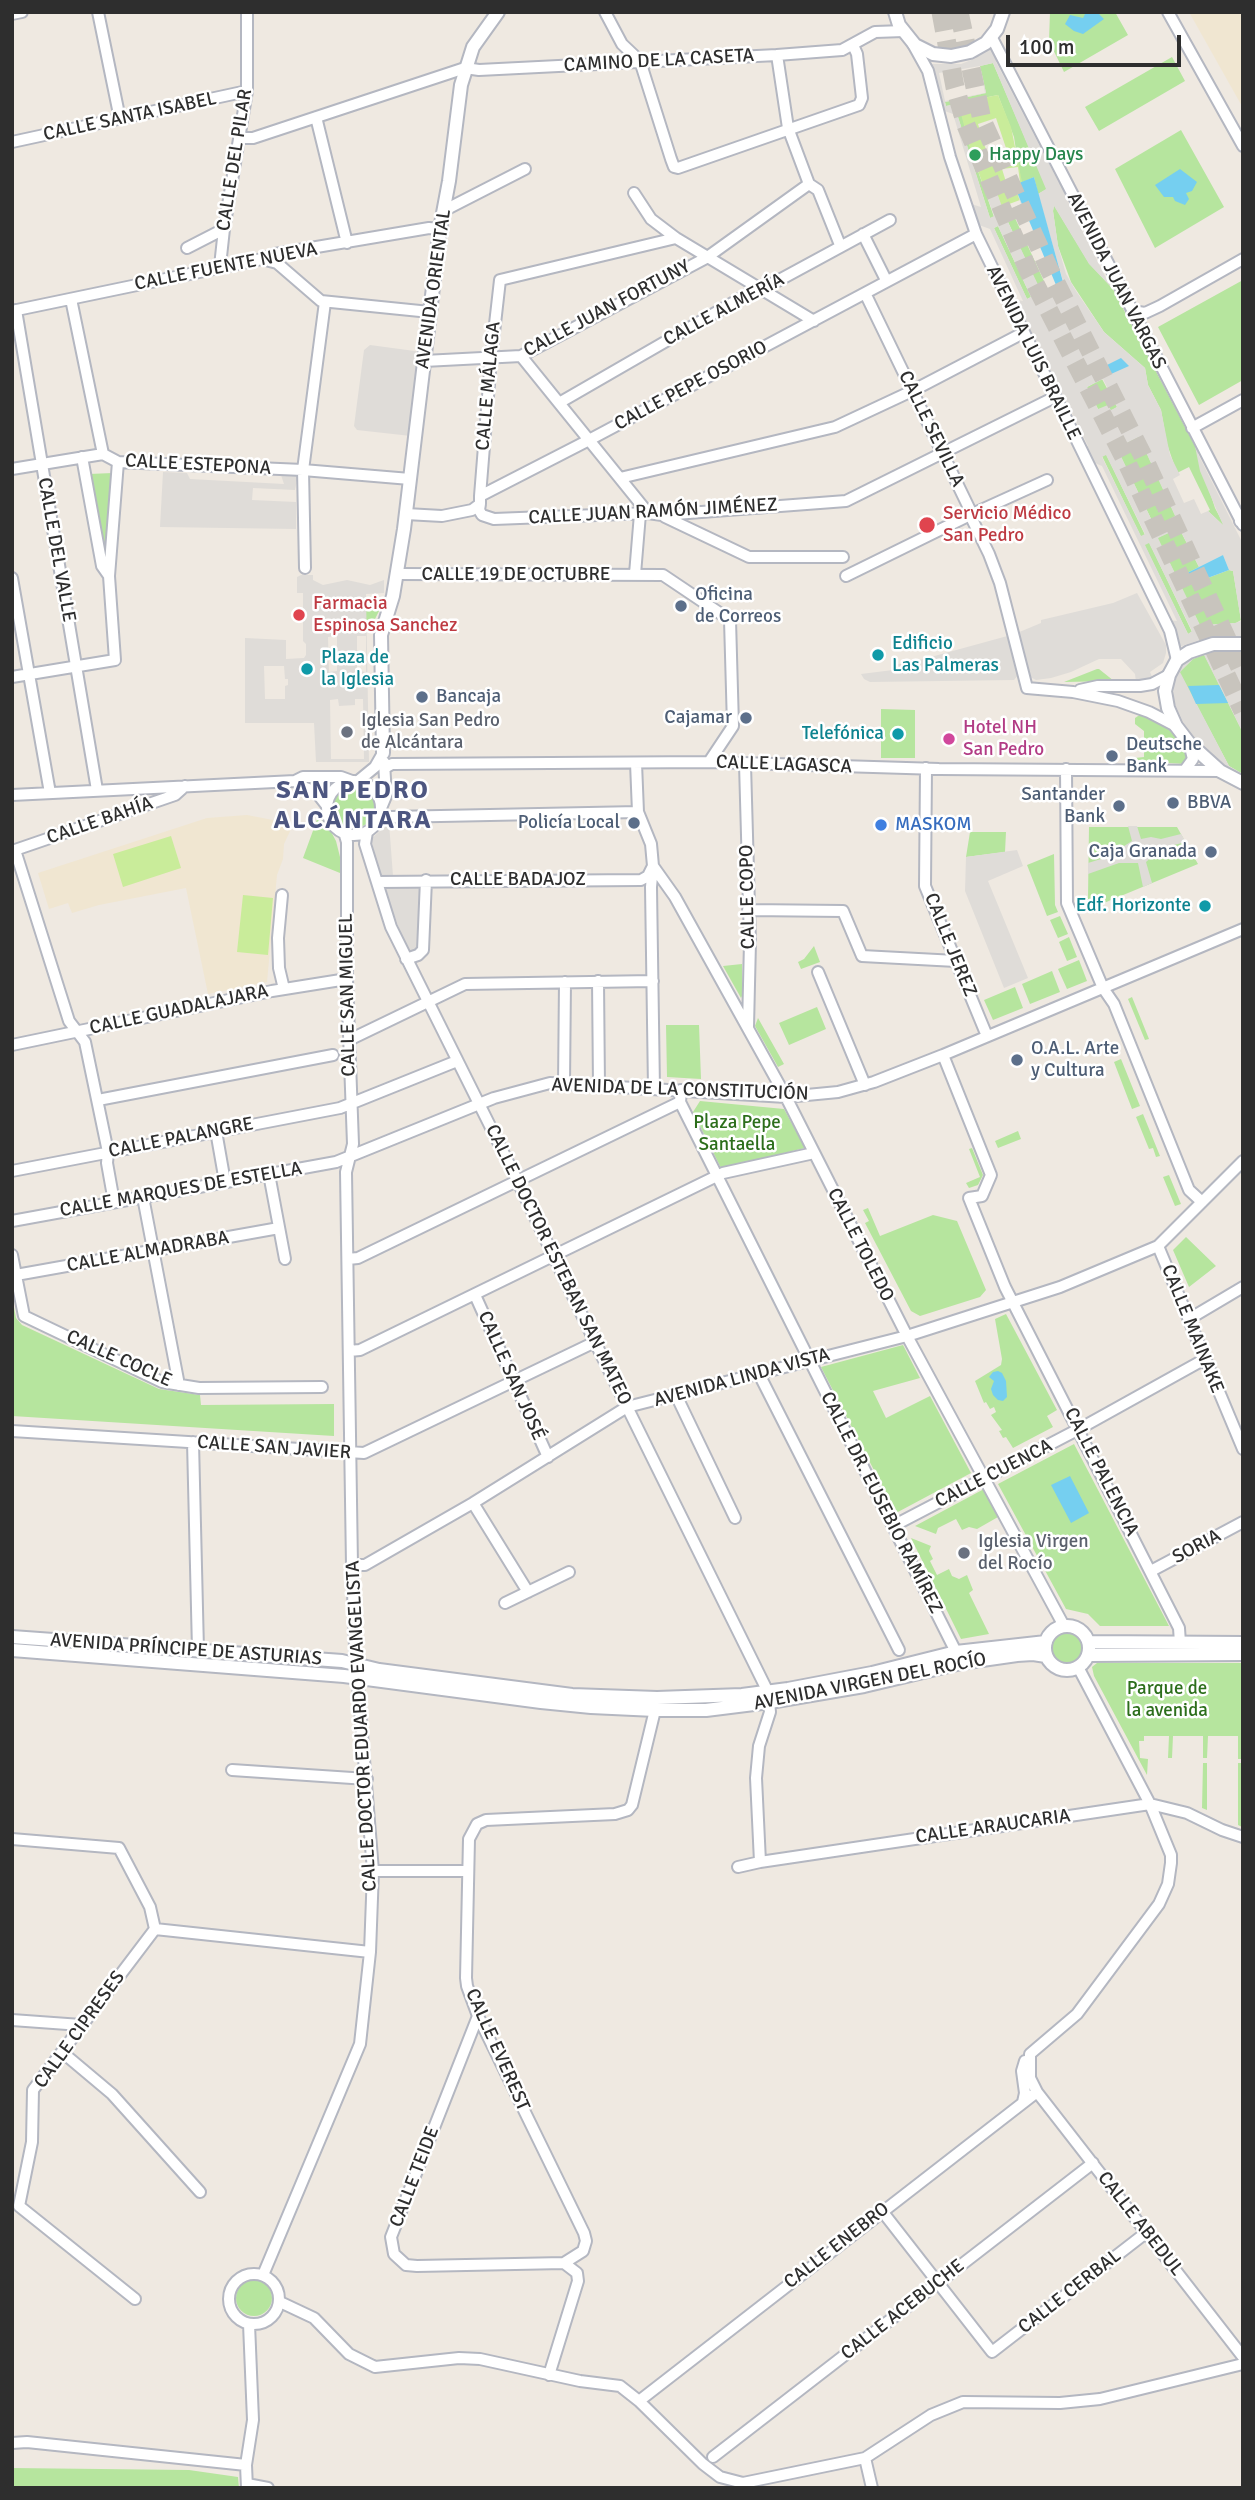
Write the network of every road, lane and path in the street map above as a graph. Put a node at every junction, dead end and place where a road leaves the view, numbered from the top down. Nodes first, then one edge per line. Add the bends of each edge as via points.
1 (22, 12) edge
2 (98, 12) edge
3 (247, 12) edge
4 (498, 12) edge
5 (605, 12) edge
6 (1003, 12) edge
7 (1168, 12) edge
8 (12, 14) edge
9 (896, 14) edge
10 (880, 31) junction
11 (906, 35) junction
12 (991, 36) junction
13 (853, 45) junction
14 (777, 55) junction
15 (640, 61) junction
16 (465, 68) junction
17 (247, 91) junction
18 (316, 117) junction
19 (120, 119) junction
20 (788, 128) junction
21 (240, 138) junction
22 (12, 142) edge
23 (1243, 146) edge
24 (525, 169) dead end
25 (809, 184) junction
26 (634, 193) dead end
27 (443, 211) junction
28 (890, 220) dead end
29 (223, 229) junction
30 (440, 229) junction
31 (863, 234) junction
32 (976, 234) junction
33 (676, 238) junction
34 (347, 243) junction
35 (840, 246) junction
36 (187, 248) dead end
37 (706, 257) junction
38 (262, 259) junction
39 (1243, 259) edge
40 (220, 266) junction
41 (886, 280) junction
42 (760, 287) junction
43 (864, 293) junction
44 (71, 299) junction
45 (325, 302) junction
46 (14, 311) edge
47 (1132, 311) junction
48 (430, 312) junction
49 (814, 321) junction
50 (1023, 333) junction
51 (521, 356) junction
52 (491, 359) junction
53 (424, 361) junction
54 (912, 391) junction
55 (1055, 397) junction
56 (1243, 400) edge
57 (559, 403) junction
58 (1192, 428) junction
59 (589, 440) junction
60 (103, 454) junction
61 (942, 454) junction
62 (82, 457) junction
63 (118, 462) junction
64 (41, 463) junction
65 (12, 469) edge
66 (303, 470) junction
67 (620, 478) junction
68 (410, 479) junction
69 (1047, 480) dead end
70 (480, 500) junction
71 (644, 513) junction
72 (406, 514) junction
73 (970, 514) junction
74 (662, 515) junction
75 (1242, 523) edge
76 (843, 557) dead end
77 (305, 568) dead end
78 (635, 574) junction
79 (397, 575) junction
80 (110, 576) junction
81 (846, 576) dead end
82 (12, 578) edge
83 (1243, 644) edge
84 (1177, 660) junction
85 (76, 667) junction
86 (30, 673) junction
87 (1168, 675) junction
88 (12, 677) edge
89 (1073, 692) junction
90 (1176, 726) junction
91 (1189, 743) junction
92 (383, 753) junction
93 (709, 762) junction
94 (636, 764) junction
95 (745, 764) junction
96 (385, 768) junction
97 (926, 768) junction
98 (1066, 769) junction
99 (1185, 770) junction
100 (1220, 771) junction
101 (295, 781) junction
102 (355, 781) junction
103 (1242, 783) edge
104 (185, 786) junction
105 (139, 788) junction
106 (97, 790) junction
107 (50, 793) junction
108 (12, 795) edge
109 (327, 806) junction
110 (140, 807) junction
111 (380, 808) junction
112 (638, 811) junction
113 (377, 822) junction
114 (344, 832) junction
115 (367, 832) junction
116 (14, 851) edge
117 (653, 866) junction
118 (426, 880) junction
119 (377, 881) junction
120 (282, 895) dead end
121 (748, 910) junction
122 (1243, 929) edge
123 (406, 959) junction
124 (956, 961) junction
125 (818, 972) dead end
126 (346, 979) junction
127 (598, 981) junction
128 (653, 981) junction
129 (565, 982) junction
130 (1102, 988) junction
131 (284, 989) junction
132 (429, 1002) junction
133 (748, 1029) junction
134 (78, 1031) junction
135 (987, 1036) junction
136 (349, 1040) junction
137 (12, 1045) edge
138 (333, 1055) dead end
139 (943, 1055) junction
140 (457, 1061) junction
141 (564, 1084) junction
142 (865, 1085) junction
143 (599, 1086) junction
144 (653, 1089) junction
145 (681, 1090) junction
146 (786, 1097) junction
147 (98, 1100) junction
148 (680, 1102) junction
149 (480, 1104) junction
150 (350, 1106) junction
151 (216, 1132) junction
152 (108, 1152) junction
153 (814, 1153) junction
154 (350, 1158) junction
155 (1243, 1161) edge
156 (12, 1171) edge
157 (269, 1174) junction
158 (717, 1177) junction
159 (225, 1182) junction
160 (519, 1182) junction
161 (143, 1197) junction
162 (114, 1202) junction
163 (1202, 1202) junction
164 (12, 1222) edge
165 (279, 1227) junction
166 (1158, 1247) junction
167 (153, 1250) junction
168 (12, 1255) edge
169 (553, 1256) junction
170 (285, 1259) dead end
171 (348, 1259) junction
172 (16, 1275) junction
173 (1243, 1287) edge
174 (475, 1295) junction
175 (1013, 1303) junction
176 (1189, 1320) junction
177 (907, 1336) junction
178 (595, 1342) junction
179 (349, 1351) junction
180 (1205, 1359) junction
181 (809, 1360) junction
182 (760, 1374) junction
183 (514, 1380) junction
184 (178, 1385) junction
185 (322, 1387) dead end
186 (676, 1395) junction
187 (627, 1407) junction
188 (1079, 1429) junction
189 (12, 1431) edge
190 (193, 1443) junction
191 (1243, 1450) edge
192 (351, 1452) junction
193 (548, 1457) junction
194 (984, 1478) junction
195 (473, 1503) junction
196 (735, 1518) dead end
197 (1243, 1522) edge
198 (894, 1527) junction
199 (352, 1565) junction
200 (1151, 1571) junction
201 (569, 1572) dead end
202 (528, 1592) junction
203 (505, 1603) dead end
204 (1065, 1626) junction
205 (12, 1637) edge
206 (1045, 1642) junction
207 (1180, 1643) junction
208 (1243, 1643) edge
209 (1089, 1648) junction
210 (12, 1650) edge
211 (198, 1650) junction
212 (900, 1650) dead end
213 (956, 1652) junction
214 (1243, 1654) edge
215 (1046, 1656) junction
216 (1078, 1667) junction
217 (359, 1672) junction
218 (769, 1697) junction
219 (655, 1710) junction
220 (232, 1770) dead end
221 (367, 1779) junction
222 (1150, 1804) junction
223 (1243, 1837) edge
224 (12, 1839) edge
225 (760, 1862) junction
226 (738, 1867) dead end
227 (373, 1871) junction
228 (468, 1871) junction
229 (155, 1929) junction
230 (370, 1952) junction
231 (478, 2016) junction
232 (12, 2020) edge
233 (81, 2025) junction
234 (62, 2052) junction
235 (1030, 2054) junction
236 (1037, 2092) junction
237 (1023, 2102) junction
238 (1093, 2163) junction
239 (200, 2192) dead end
240 (882, 2211) junction
241 (1147, 2232) junction
242 (564, 2263) junction
243 (263, 2275) junction
244 (939, 2282) junction
245 (135, 2299) dead end
246 (280, 2302) junction
247 (248, 2323) junction
248 (1243, 2357) edge
249 (1243, 2364) edge
250 (549, 2375) junction
251 (639, 2401) junction
252 (12, 2443) edge
253 (713, 2457) dead end
254 (864, 2458) junction
255 (246, 2465) junction
256 (247, 2486) edge
257 (268, 2488) edge
258 (873, 2488) edge

1 - 8 street
2 - 19 street
3 - 17 street, CALLE DEL PILAR
4 - 16 street, AVENIDA ORIENTAL via 477,39
5 - 15 street via 622,44
6 - 12 street
7 - 23 street
9 - 10 street
9 - 11 street
10 - 11 street
10 - 13 street, CAMINO DE LA CASETA
11 - 12 street via 925,51 951,56 970,52
11 - 32 street, AVENIDA LUIS BRAILLE via 928,71
12 - 47 street, AVENIDA JUAN VARGAS
13 - 14 street, CAMINO DE LA CASETA via 842,50
13 - 20 street via 862,98 859,105
14 - 15 street, CAMINO DE LA CASETA
14 - 20 street
15 - 16 street, CAMINO DE LA CASETA
15 - 20 street via 674,167
16 - 18 street, CAMINO DE LA CASETA
16 - 27 street, AVENIDA ORIENTAL
17 - 19 street, CALLE SANTA ISABEL
17 - 21 street, CALLE DEL PILAR
18 - 21 street, CAMINO DE LA CASETA
18 - 34 street
19 - 22 street, CALLE SANTA ISABEL
20 - 25 street
21 - 29 street, CALLE DEL PILAR
24 - 27 street
25 - 35 street via 818,190
25 - 37 street, CALLE JUAN FORTUNY
26 - 33 street via 651,219
27 - 30 street, AVENIDA ORIENTAL
28 - 31 street, CALLE ALMERÍA
29 - 36 street, CALLE FUENTE NUEVA
29 - 40 street, CALLE DEL PILAR
30 - 34 street, CALLE FUENTE NUEVA
30 - 48 street, AVENIDA ORIENTAL
31 - 35 street, CALLE ALMERÍA
31 - 41 street
32 - 41 street, CALLE PEPE OSORIO
32 - 50 street, AVENIDA LUIS BRAILLE
33 - 37 street
33 - 52 street, CALLE MÁLAGA via 500,280
34 - 38 street, CALLE FUENTE NUEVA
35 - 42 street, CALLE ALMERÍA
37 - 42 street
37 - 51 street, CALLE JUAN FORTUNY
38 - 40 street, CALLE FUENTE NUEVA
38 - 45 street via 277,263
39 - 47 street via 1160,306 1145,313
40 - 44 street, CALLE FUENTE NUEVA
41 - 43 street, CALLE PEPE OSORIO
42 - 49 street
42 - 57 street, CALLE ALMERÍA
43 - 49 street, CALLE PEPE OSORIO
43 - 54 street, CALLE SEVILLA
44 - 46 street, CALLE FUENTE NUEVA
44 - 60 street
45 - 48 street
45 - 66 street
46 - 64 street, CALLE DEL VALLE
47 - 58 street, AVENIDA JUAN VARGAS
48 - 53 street, AVENIDA ORIENTAL
49 - 59 street, CALLE PEPE OSORIO
50 - 54 street
50 - 55 street, AVENIDA LUIS BRAILLE
51 - 52 street, CALLE JUAN FORTUNY
51 - 57 street
52 - 53 street, CALLE JUAN FORTUNY
52 - 70 street, CALLE MÁLAGA
53 - 68 street, AVENIDA ORIENTAL
54 - 61 street, CALLE SEVILLA
54 - 67 street via 835,427
55 - 61 street, CALLE JUAN RAMÓN JIMÉNEZ
55 - 84 street, AVENIDA LUIS BRAILLE via 1170,631
56 - 58 street
57 - 59 street
58 - 75 street, AVENIDA JUAN VARGAS
59 - 67 street
59 - 70 street, CALLE PEPE OSORIO
60 - 62 street, CALLE ESTEPONA
60 - 63 street, CALLE ESTEPONA
61 - 73 street, CALLE SEVILLA
61 - 74 street, CALLE JUAN RAMÓN JIMÉNEZ via 846,501
62 - 64 street, CALLE ESTEPONA
62 - 80 street via 102,566
63 - 66 street, CALLE ESTEPONA
63 - 80 street
64 - 65 street, CALLE ESTEPONA
64 - 85 street, CALLE DEL VALLE
66 - 68 street, CALLE ESTEPONA
66 - 77 street
67 - 71 street
68 - 72 street, AVENIDA ORIENTAL
69 - 73 street
70 - 71 street, CALLE JUAN RAMÓN JIMÉNEZ via 482,516 494,519
70 - 72 street, CALLE PEPE OSORIO via 463,513
71 - 74 street, CALLE JUAN RAMÓN JIMÉNEZ
71 - 78 street
72 - 79 street, AVENIDA ORIENTAL
73 - 81 street
73 - 89 street, CALLE SEVILLA via 1000,583 1027,688
74 - 76 street via 749,557
78 - 79 street, CALLE 19 DE OCTUBRE
78 - 93 street, CALLE 19 DE OCTUBRE via 663,575 730,620 733,727
79 - 92 street, AVENIDA ORIENTAL via 380,635
80 - 85 street via 115,660
82 - 86 street
83 - 84 street via 1213,644
84 - 87 street
85 - 86 street
85 - 106 street, CALLE DEL VALLE
86 - 88 street
86 - 107 street
87 - 89 street via 1145,685 1098,686
87 - 90 street via 1166,700
89 - 90 street via 1129,705
90 - 91 street
91 - 99 street via 1193,759
91 - 100 street
92 - 96 street
92 - 102 street via 375,767
93 - 94 street, CALLE LAGASCA
93 - 95 street, CALLE LAGASCA
94 - 96 street, CALLE LAGASCA via 392,764
94 - 112 street
95 - 97 street, CALLE LAGASCA
95 - 121 street, CALLE COPO
96 - 111 street via 386,796
97 - 98 street, CALLE LAGASCA
97 - 124 street, CALLE JEREZ via 925,887
98 - 99 street, CALLE LAGASCA
98 - 130 street via 1067,903
99 - 100 street, CALLE LAGASCA
100 - 103 street
101 - 102 street via 341,777
101 - 104 street
101 - 109 street via 316,792
102 - 109 street via 337,787
102 - 111 street via 376,792
104 - 105 street
104 - 110 street, CALLE BAHÍA via 175,795
105 - 106 street
105 - 110 street
106 - 107 street
107 - 108 street
109 - 114 street via 331,821
110 - 116 street, CALLE BAHÍA
111 - 113 street
112 - 113 street via 391,817
112 - 117 street via 651,844
113 - 115 street
114 - 115 street
114 - 126 street, CALLE SAN MIGUEL
115 - 119 street, CALLE DOCTOR ESTEBAN SAN MATEO via 365,844
116 - 134 street via 69,1021
117 - 118 street, CALLE BADAJOZ via 641,880
117 - 128 street
117 - 133 street, CALLE TOLEDO
118 - 119 street, CALLE BADAJOZ
118 - 123 street via 423,950
119 - 123 street, CALLE DOCTOR ESTEBAN SAN MATEO
120 - 131 street via 278,938
121 - 124 street via 843,911 862,956
121 - 133 street, CALLE COPO
122 - 130 street, AVENIDA DE LA CONSTITUCIÓN
123 - 132 street, CALLE DOCTOR ESTEBAN SAN MATEO
124 - 135 street, CALLE JEREZ
125 - 142 street
126 - 131 street, CALLE GUADALAJARA
126 - 136 street, CALLE SAN MIGUEL
127 - 128 street
127 - 129 street
127 - 143 street
128 - 144 street
129 - 132 street via 464,984
129 - 141 street
130 - 135 street, AVENIDA DE LA CONSTITUCIÓN
130 - 163 street via 1114,1004 1189,1190
131 - 134 street, CALLE GUADALAJARA
132 - 136 street
132 - 140 street, CALLE DOCTOR ESTEBAN SAN MATEO
133 - 146 street, CALLE TOLEDO
134 - 137 street, CALLE GUADALAJARA
134 - 147 street via 85,1042
135 - 139 street, AVENIDA DE LA CONSTITUCIÓN
136 - 150 street, CALLE SAN MIGUEL
138 - 147 street
139 - 142 street, AVENIDA DE LA CONSTITUCIÓN
139 - 175 street, CALLE PALENCIA via 991,1175 982,1196 969,1198
140 - 149 street, CALLE DOCTOR ESTEBAN SAN MATEO
140 - 150 street, CALLE PALANGRE
141 - 143 street, AVENIDA DE LA CONSTITUCIÓN
141 - 149 street, AVENIDA DE LA CONSTITUCIÓN via 522,1089
142 - 146 street, AVENIDA DE LA CONSTITUCIÓN
143 - 144 street, AVENIDA DE LA CONSTITUCIÓN
144 - 145 street, AVENIDA DE LA CONSTITUCIÓN
145 - 146 street, AVENIDA DE LA CONSTITUCIÓN
145 - 148 street
146 - 153 street, CALLE TOLEDO
147 - 152 street
148 - 158 street, CALLE DR. EUSEBIO RAMÍREZ
148 - 160 street
149 - 154 street, AVENIDA DE LA CONSTITUCIÓN
149 - 160 street, CALLE DOCTOR ESTEBAN SAN MATEO
150 - 151 street, CALLE PALANGRE
150 - 154 street, CALLE SAN MIGUEL
151 - 152 street, CALLE PALANGRE
151 - 159 street
152 - 156 street, CALLE PALANGRE
152 - 162 street
153 - 158 street
153 - 177 street, CALLE TOLEDO
154 - 157 street, CALLE MARQUES DE ESTELLA
154 - 171 street, CALLE DOCTOR EDUARDO EVANGELISTA via 346,1172
155 - 163 street
157 - 159 street, CALLE MARQUES DE ESTELLA
157 - 165 street
158 - 169 street
158 - 181 street, CALLE DR. EUSEBIO RAMÍREZ
159 - 161 street, CALLE MARQUES DE ESTELLA
160 - 169 street, CALLE DOCTOR ESTEBAN SAN MATEO
160 - 171 street
161 - 162 street, CALLE MARQUES DE ESTELLA
161 - 167 street
162 - 164 street, CALLE MARQUES DE ESTELLA
163 - 166 street
165 - 167 street, CALLE ALMADRABA
165 - 170 street
166 - 175 street, AVENIDA LINDA VISTA
166 - 176 street, CALLE MAINAKE
167 - 172 street, CALLE ALMADRABA
167 - 184 street
168 - 172 street, CALLE COCLE
169 - 174 street
169 - 178 street, CALLE DOCTOR ESTEBAN SAN MATEO
171 - 179 street, CALLE DOCTOR EDUARDO EVANGELISTA
172 - 184 street, CALLE COCLE via 24,1316 162,1382
173 - 176 street
174 - 179 street via 360,1350
174 - 183 street, CALLE SAN JOSÉ
175 - 177 street, AVENIDA LINDA VISTA
175 - 188 street, CALLE PALENCIA
176 - 180 street, CALLE MAINAKE
177 - 181 street, AVENIDA LINDA VISTA
177 - 194 street, CALLE TOLEDO
178 - 183 street, CALLE SAN JAVIER
178 - 187 street, CALLE DOCTOR ESTEBAN SAN MATEO
179 - 192 street, CALLE DOCTOR EDUARDO EVANGELISTA
180 - 188 street, CALLE CUENCA
180 - 191 street, CALLE MAINAKE
181 - 182 street, AVENIDA LINDA VISTA
181 - 198 street, CALLE DR. EUSEBIO RAMÍREZ
182 - 186 street, AVENIDA LINDA VISTA
182 - 212 street
183 - 192 street, CALLE SAN JAVIER via 364,1453
183 - 193 street, CALLE SAN JOSÉ
184 - 185 street, CALLE COCLE via 208,1389
186 - 187 street, AVENIDA LINDA VISTA
186 - 196 street
187 - 193 street, AVENIDA LINDA VISTA
187 - 218 street, CALLE DOCTOR ESTEBAN SAN MATEO
188 - 194 street, CALLE CUENCA
188 - 200 street, CALLE PALENCIA
189 - 190 street, CALLE SAN JAVIER
190 - 192 street, CALLE SAN JAVIER
190 - 211 street
192 - 199 street, CALLE DOCTOR EDUARDO EVANGELISTA
193 - 195 street, AVENIDA LINDA VISTA
194 - 198 street, CALLE CUENCA
194 - 204 street, CALLE TOLEDO
195 - 199 street, AVENIDA LINDA VISTA via 365,1564
195 - 202 street
197 - 200 street, SORIA
198 - 213 street, CALLE DR. EUSEBIO RAMÍREZ
199 - 217 street, CALLE DOCTOR EDUARDO EVANGELISTA
200 - 207 street, CALLE PALENCIA via 1179,1628
201 - 202 street
202 - 203 street
204 - 206 street via 1052,1631
204 - 209 street via 1081,1631
205 - 211 street, AVENIDA PRÍNCIPE DE ASTURIAS
206 - 213 street, AVENIDA VIRGEN DEL ROCÍO
206 - 215 street
207 - 208 street
207 - 209 street
209 - 214 street
209 - 216 street
210 - 217 street, AVENIDA PRÍNCIPE DE ASTURIAS
211 - 217 street, AVENIDA PRÍNCIPE DE ASTURIAS via 342,1661
213 - 218 street, AVENIDA VIRGEN DEL ROCÍO
215 - 216 street via 1057,1668 1068,1671
215 - 218 street, AVENIDA VIRGEN DEL ROCÍO via 961,1663 864,1686
216 - 222 street
217 - 218 street, AVENIDA VIRGEN DEL ROCÍO via 572,1695
217 - 219 street, AVENIDA VIRGEN DEL ROCÍO via 541,1702
217 - 221 street, CALLE DOCTOR EDUARDO EVANGELISTA
218 - 219 street, AVENIDA VIRGEN DEL ROCÍO via 706,1710
218 - 225 street via 757,1763
219 - 228 street, CALLE EVEREST via 628,1810 480,1822 469,1839
220 - 221 street
221 - 227 street, CALLE DOCTOR EDUARDO EVANGELISTA
222 - 223 street, CALLE ARAUCARIA via 1187,1813
222 - 225 street, CALLE ARAUCARIA
222 - 235 street via 1171,1856 1168,1884 1159,1905 1077,2014
224 - 229 street via 119,1847 150,1907
225 - 226 street, CALLE ARAUCARIA
227 - 228 street
227 - 230 street, CALLE DOCTOR EDUARDO EVANGELISTA
228 - 231 street, CALLE EVEREST via 466,1978
229 - 230 street
229 - 233 street, CALLE CIPRESES
230 - 243 street, CALLE DOCTOR EDUARDO EVANGELISTA via 360,2044
231 - 242 street, CALLE EVEREST via 584,2233 583,2251
231 - 242 street, CALLE TEIDE via 391,2237 394,2254 416,2266
232 - 233 street
233 - 234 street, CALLE CIPRESES
234 - 239 street via 112,2094
234 - 245 street, CALLE CIPRESES via 33,2090 32,2142 19,2206
235 - 236 street via 1030,2078
235 - 237 street via 1023,2065
236 - 237 street, CALLE ENEBRO
236 - 238 street, CALLE ABEDUL
237 - 240 street, CALLE ENEBRO
238 - 241 street, CALLE ABEDUL
238 - 244 street, CALLE ACEBUCHE
240 - 244 street
240 - 251 street, CALLE ENEBRO
241 - 244 street, CALLE CERBAL via 992,2352
241 - 248 street, CALLE ABEDUL
242 - 250 street via 577,2273 578,2281
243 - 246 street via 278,2288
243 - 247 street via 248,2274 231,2288 232,2310
244 - 253 street, CALLE ACEBUCHE
246 - 247 street via 265,2322
246 - 250 street via 314,2318 349,2354 374,2367 470,2358
247 - 255 street via 253,2420
249 - 254 street via 1100,2399 962,2402 930,2415
250 - 251 street via 620,2386
251 - 254 street via 703,2464 720,2477 743,2483
252 - 255 street
254 - 258 street
255 - 256 street
256 - 257 street

